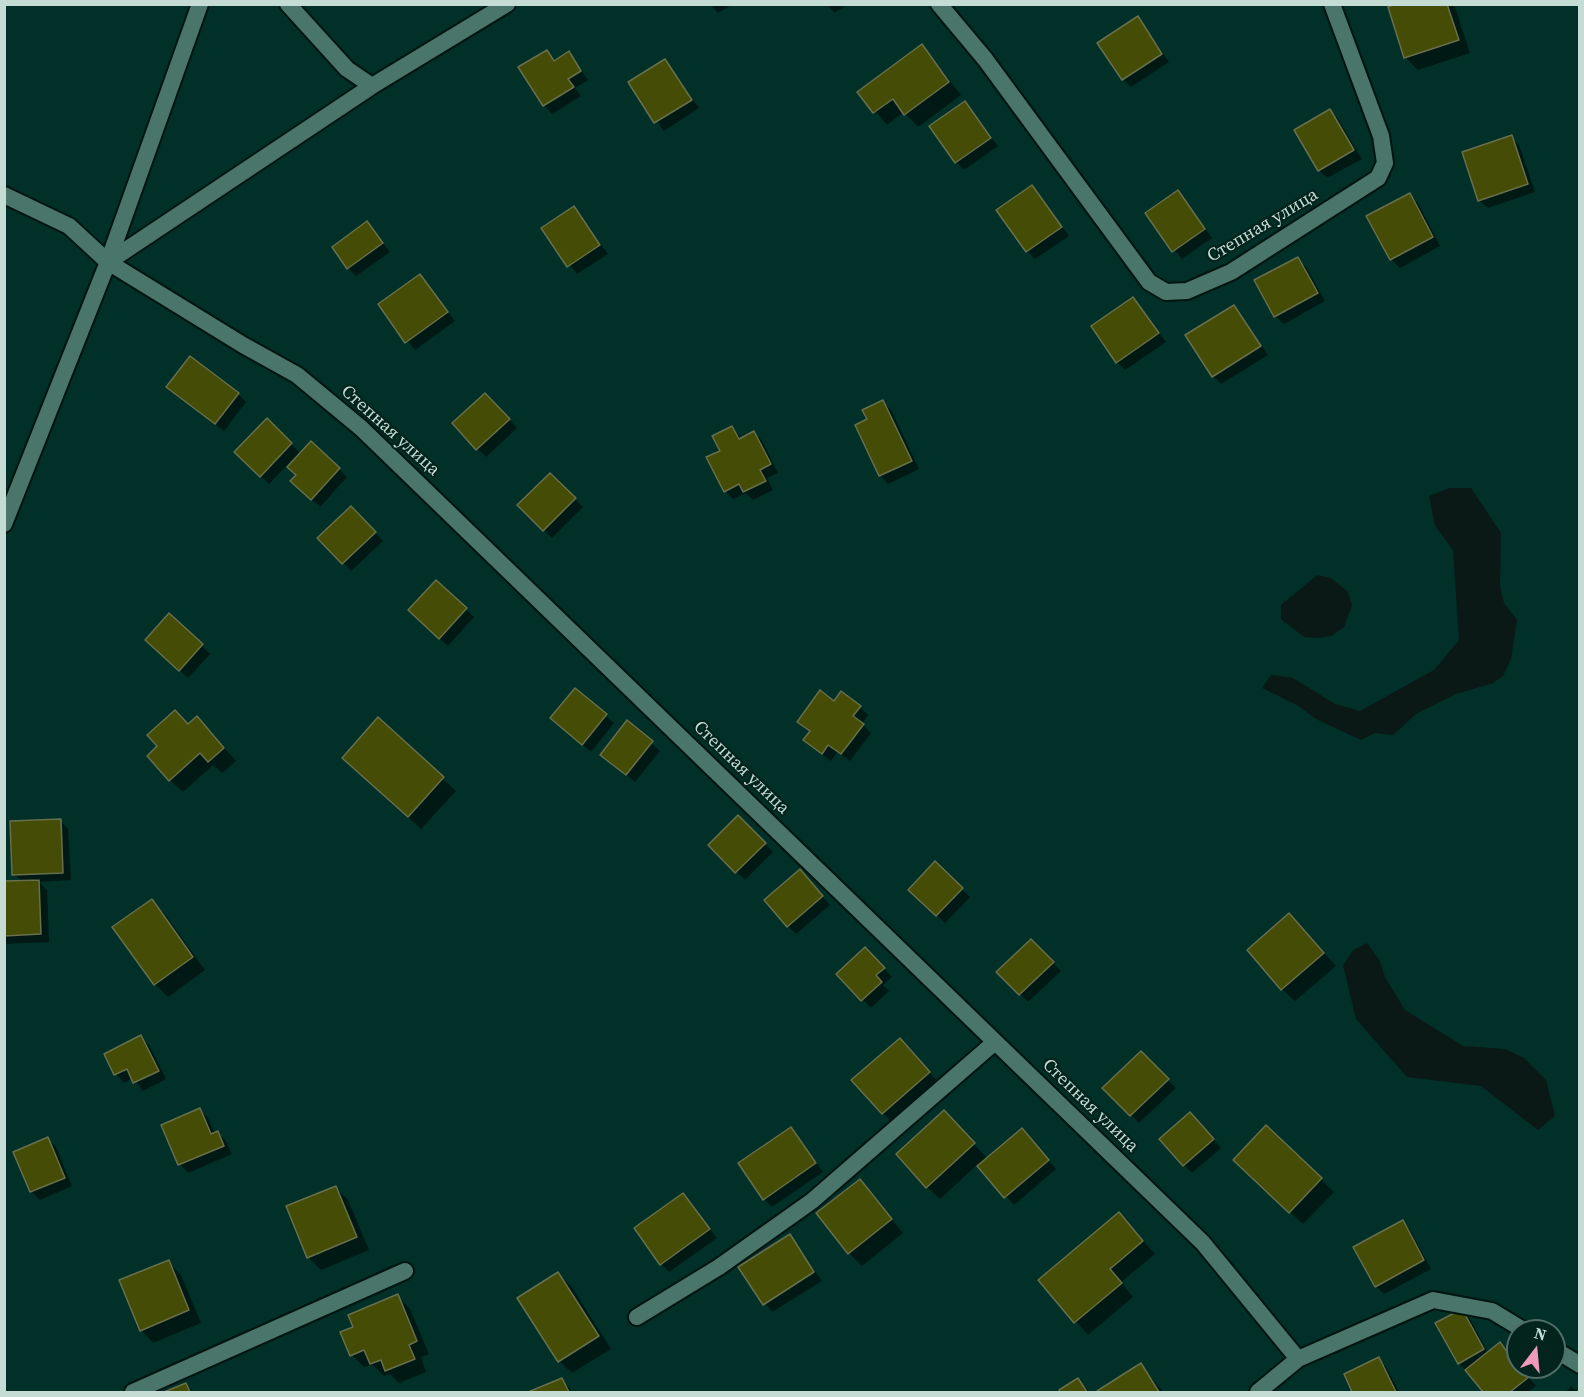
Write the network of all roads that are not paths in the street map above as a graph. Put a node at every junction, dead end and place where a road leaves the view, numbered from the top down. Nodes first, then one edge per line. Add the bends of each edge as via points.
1 (200, 4) edge
2 (288, 4) edge
3 (507, 4) edge
4 (939, 4) edge
5 (1332, 4) edge
6 (372, 86) junction
7 (4, 195) edge
8 (108, 262) junction
9 (4, 524) edge
10 (995, 1042) junction
11 (405, 1272) dead end
12 (638, 1317) dead end
13 (1506, 1319) edge
14 (1566, 1356) edge
15 (1298, 1359) junction
16 (1580, 1365) edge
17 (133, 1392) edge
18 (1258, 1392) edge

1 - 8 street
2 - 6 street via 347,69
3 - 6 street
4 - 5 street, Степная улица via 985,59 1149,282 1166,292 1187,291 1231,272 1378,178 1385,163 1381,136
6 - 8 street
7 - 8 street, Степная улица via 69,226
8 - 9 street
8 - 10 street, Степная улица via 297,375 361,428
10 - 12 street via 812,1201 719,1267
10 - 15 street, Степная улица via 1203,1243
11 - 17 street
13 - 15 street via 1492,1311 1433,1300
14 - 16 street
15 - 18 street

